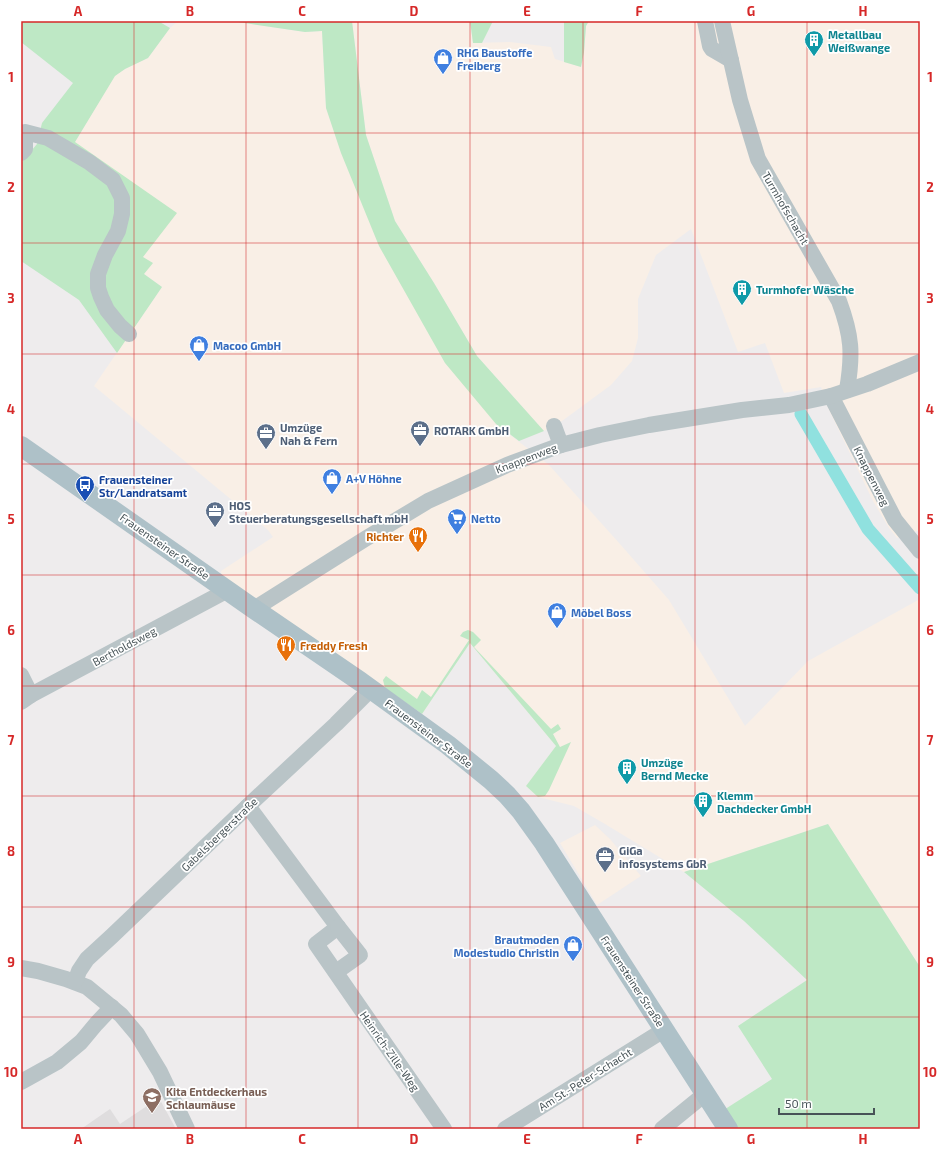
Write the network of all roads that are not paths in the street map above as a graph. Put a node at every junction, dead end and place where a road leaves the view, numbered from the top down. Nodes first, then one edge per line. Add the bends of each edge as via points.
1 (705, 21) edge
2 (722, 21) edge
3 (731, 60) junction
4 (21, 153) edge
5 (130, 334) dead end
6 (920, 362) edge
7 (846, 390) junction
8 (831, 396) junction
9 (554, 426) dead end
10 (561, 445) junction
11 (21, 446) edge
12 (920, 551) edge
13 (228, 590) junction
14 (254, 609) junction
15 (21, 675) edge
16 (370, 690) junction
17 (26, 699) edge
18 (248, 806) junction
19 (338, 927) junction
20 (21, 968) edge
21 (336, 972) junction
22 (75, 982) junction
23 (112, 1007) junction
24 (664, 1030) junction
25 (21, 1082) edge
26 (705, 1094) junction
27 (186, 1129) edge
28 (444, 1129) edge
29 (505, 1129) edge
30 (662, 1129) edge
31 (728, 1129) edge

1 - 3 street via 710,46
2 - 3 street, Turmhofschacht
3 - 7 street, Turmhofschacht via 758,159 839,301 851,341
4 - 5 street via 26,132 48,138 89,162 113,180 122,198 122,214 118,231 98,274 98,288 107,310
6 - 7 street, Knappenweg
7 - 8 street, Knappenweg
8 - 10 street, Knappenweg via 789,405 649,425
8 - 12 street, Knappenweg via 895,520
9 - 10 street
10 - 14 street, Knappenweg via 507,465 428,501
11 - 13 main road, Frauensteiner Straße
13 - 14 main road, Frauensteiner Straße
13 - 17 street, Bertholdsweg
14 - 16 main road, Frauensteiner Straße
15 - 17 street
16 - 18 street, Gabelsbergerstraße
16 - 24 main road, Frauensteiner Straße via 454,750 491,780 521,811
18 - 19 street
18 - 22 street, Gabelsbergerstraße via 87,959
19 - 21 street, Heinrich-Zille-Weg via 316,944
19 - 21 street via 360,955
20 - 22 street
21 - 28 street, Heinrich-Zille-Weg
22 - 23 street via 87,987
23 - 25 street via 68,1054
23 - 27 street via 137,1034 160,1072
24 - 26 main road, Frauensteiner Straße
24 - 29 street, Am St.-Peter-Schacht
26 - 30 street
26 - 31 main road, Frauensteiner Straße

